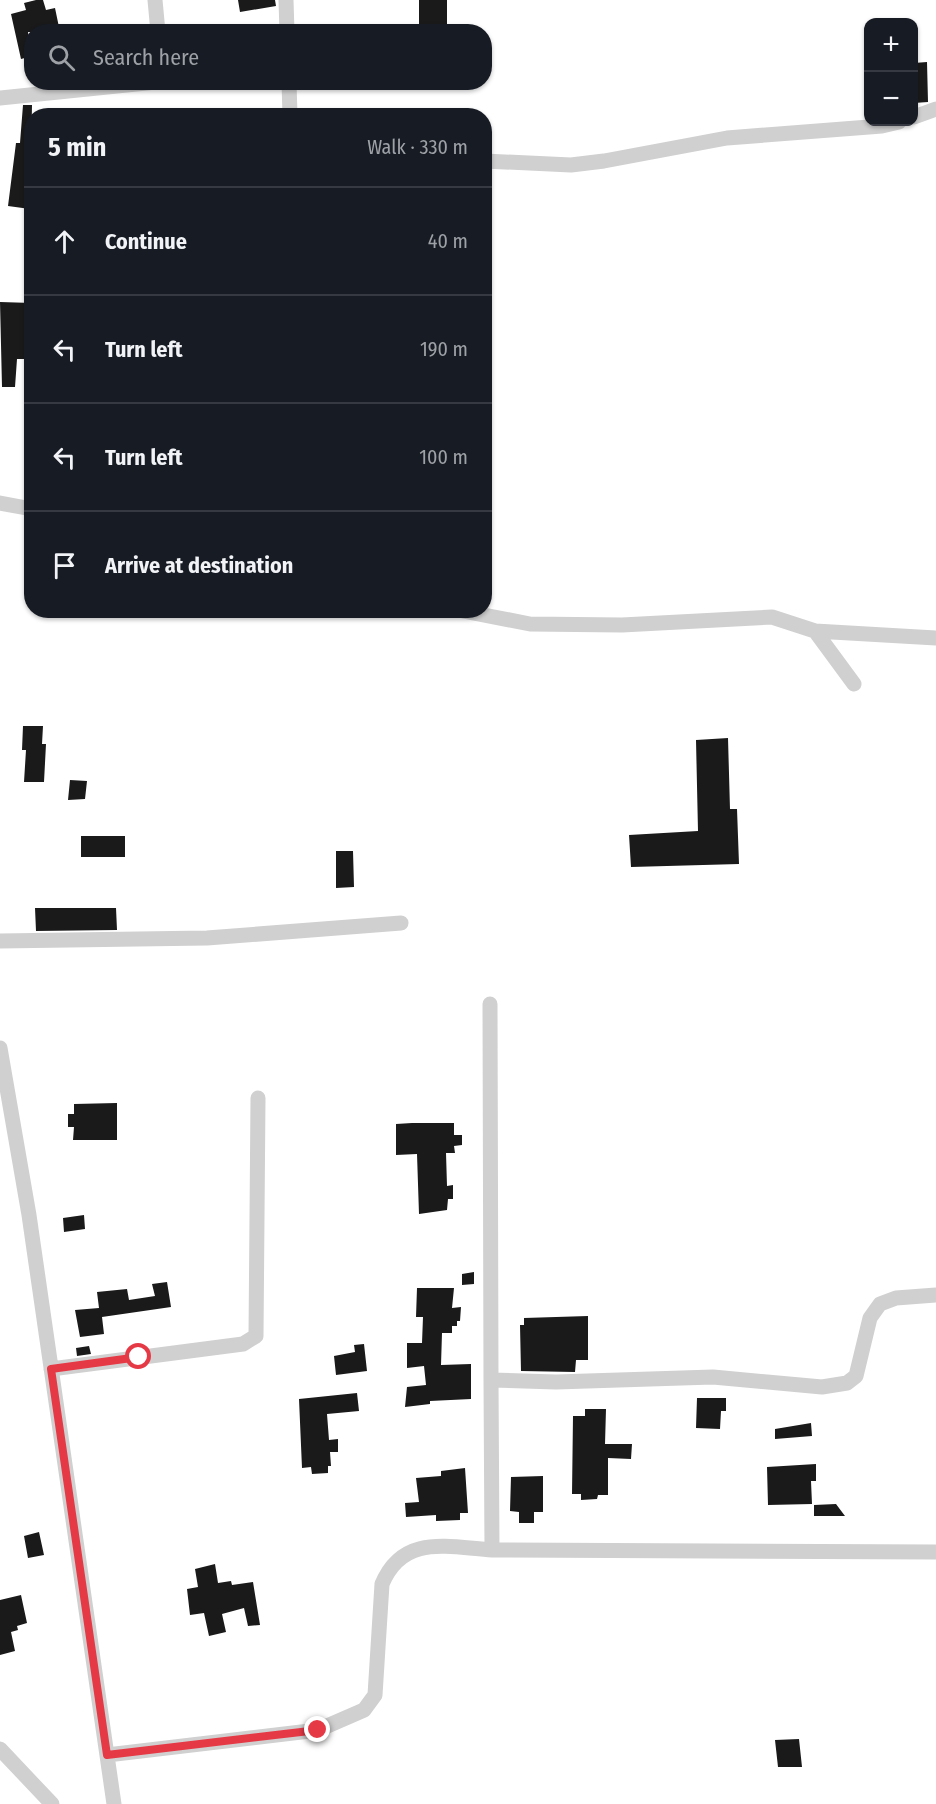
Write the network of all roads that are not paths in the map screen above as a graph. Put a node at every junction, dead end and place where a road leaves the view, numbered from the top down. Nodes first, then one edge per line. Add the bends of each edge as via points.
1 (155, 0) edge
2 (286, 0) edge
3 (157, 24) edge
4 (287, 24) edge
5 (78, 90) edge
6 (289, 90) edge
7 (0, 98) edge
8 (290, 108) edge
9 (936, 109) edge
10 (918, 116) edge
11 (882, 126) edge
12 (492, 161) edge
13 (0, 503) edge
14 (24, 508) edge
15 (492, 617) edge
16 (815, 631) junction
17 (936, 638) edge
18 (854, 684) dead end
19 (401, 923) dead end
20 (0, 941) edge
21 (490, 1004) dead end
22 (0, 1048) edge
23 (258, 1098) dead end
24 (936, 1295) edge
25 (51, 1369) junction
26 (491, 1380) junction
27 (492, 1550) junction
28 (936, 1552) edge
29 (0, 1749) edge
30 (107, 1755) junction
31 (52, 1804) edge
32 (114, 1804) edge

1 - 3 street
2 - 4 street
5 - 7 street
6 - 8 street
9 - 10 street
11 - 12 street via 727,138 571,165
13 - 14 street
15 - 16 street via 530,624 622,625 772,617
16 - 17 street
16 - 18 street
19 - 20 street via 207,939
21 - 26 street
22 - 25 street
23 - 25 street via 256,1336 243,1344
24 - 26 street via 896,1298 880,1304 870,1318 856,1376 847,1383 822,1387 713,1377
25 - 30 street
26 - 27 street
27 - 28 street
27 - 30 street via 437,1546 415,1549 401,1555 389,1567 382,1584 375,1695 364,1710 318,1730
29 - 31 street
30 - 32 street

